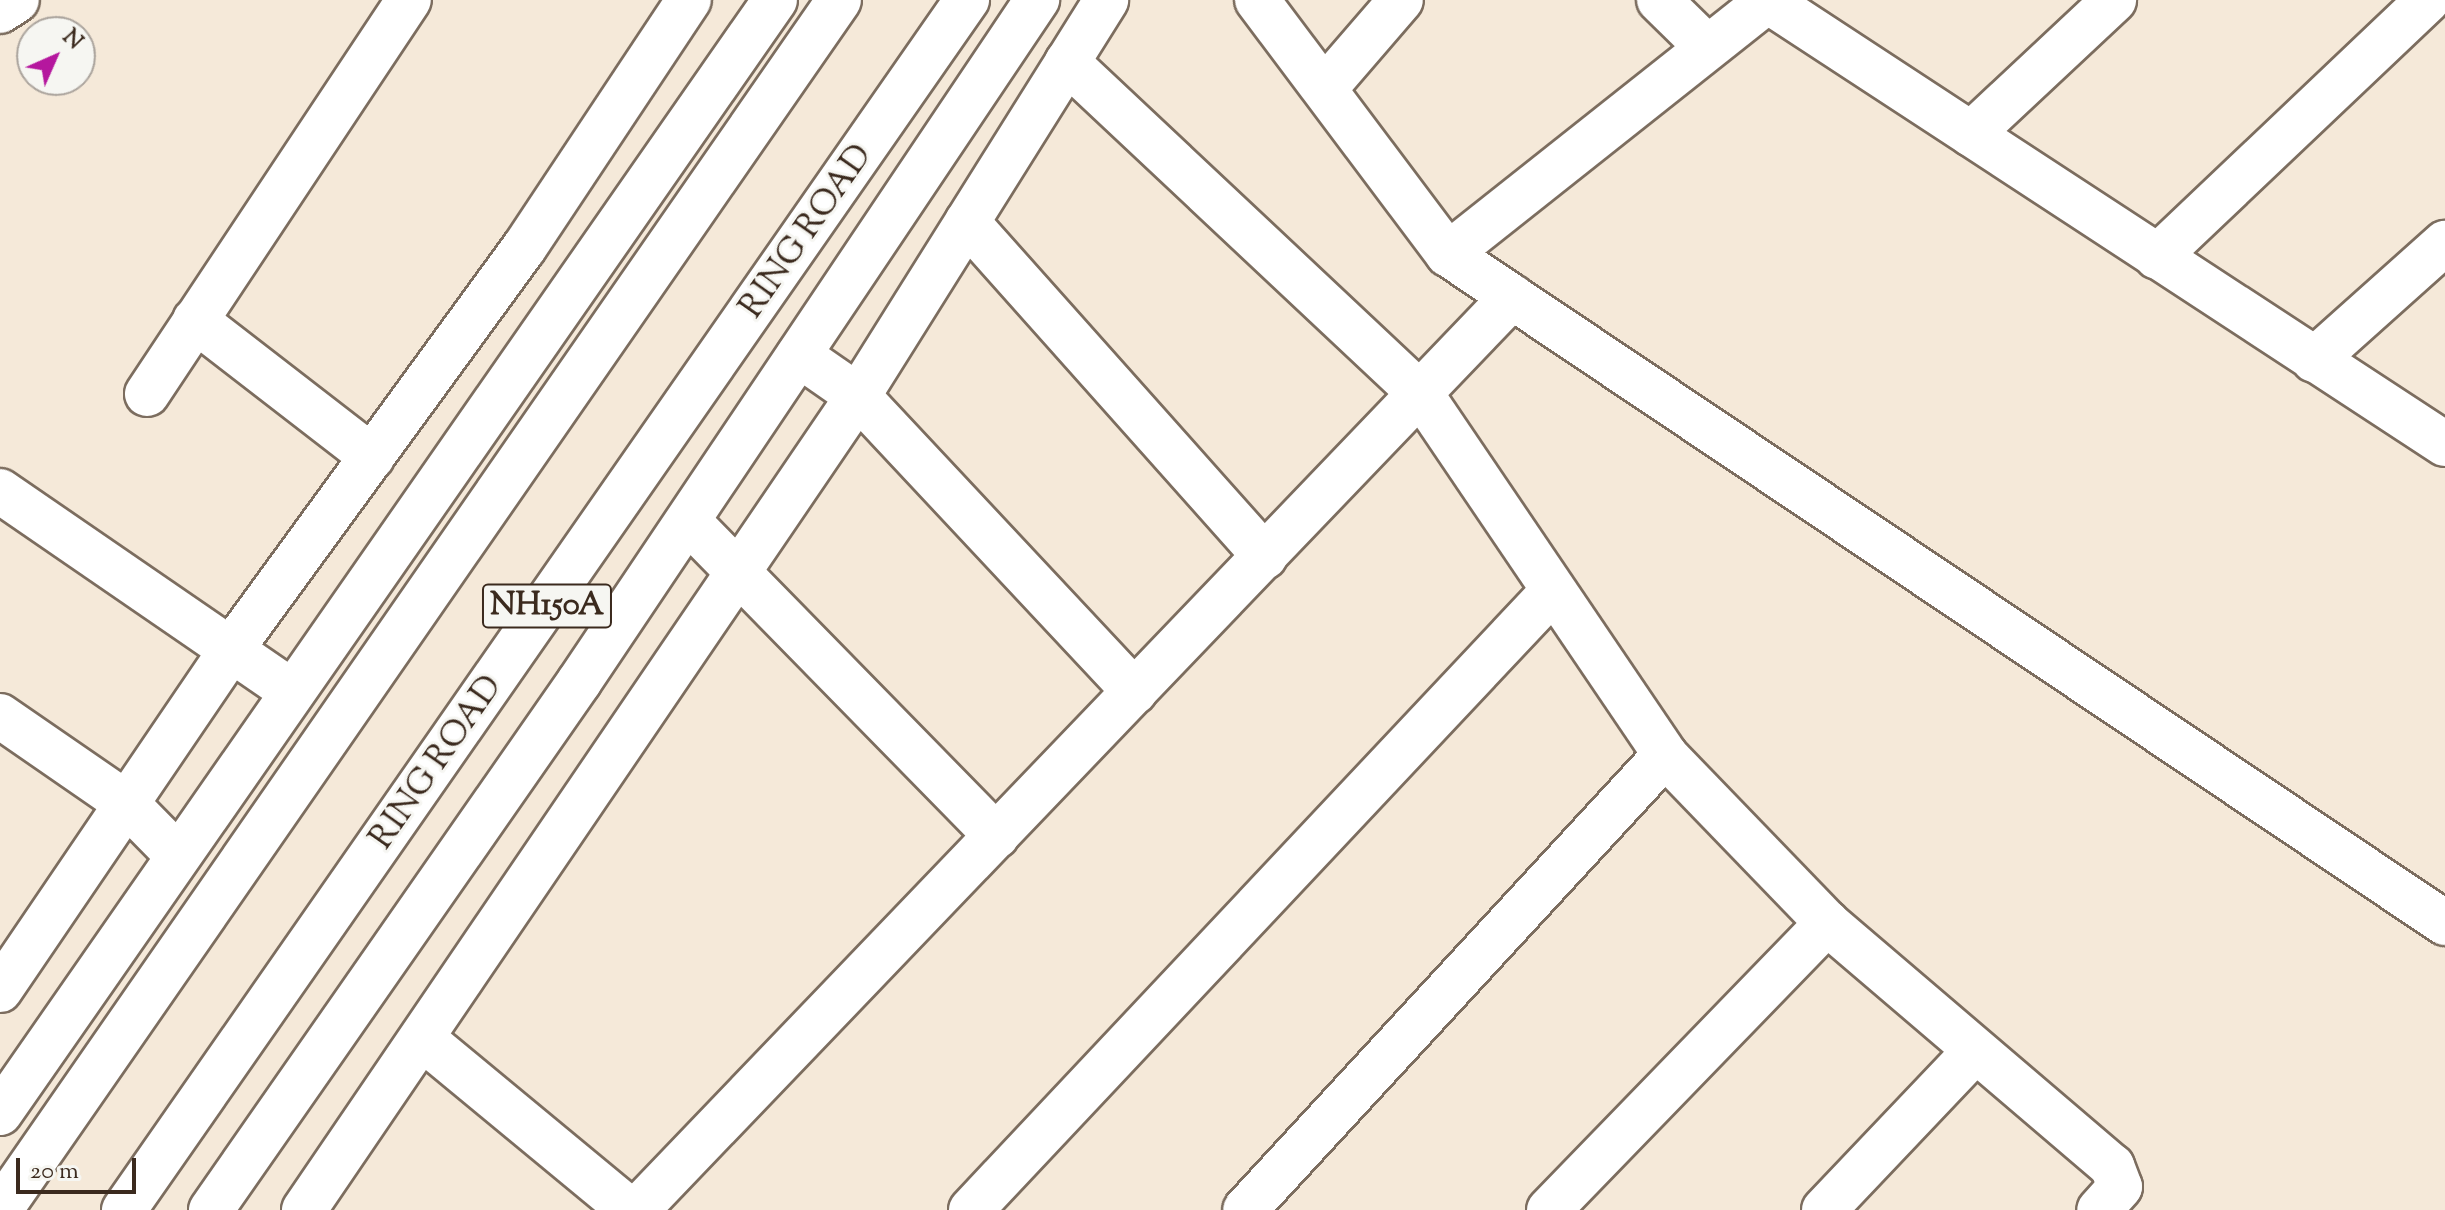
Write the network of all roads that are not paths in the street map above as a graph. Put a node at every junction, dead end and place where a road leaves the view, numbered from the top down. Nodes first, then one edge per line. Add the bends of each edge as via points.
1 (17, 0) edge
2 (689, 0) edge
3 (775, 0) edge
4 (839, 0) edge
5 (967, 0) edge
6 (1037, 0) edge
7 (1106, 0) edge
8 (1257, 0) edge
9 (1401, 0) edge
10 (1659, 0) edge
11 (1768, 0) edge
12 (2114, 0) edge
13 (2428, 0) edge
14 (402, 3) edge
15 (0, 11) edge
16 (1707, 47) junction
17 (1067, 62) junction
18 (1325, 88) junction
19 (1971, 134) junction
20 (967, 222) junction
21 (2445, 243) edge
22 (1448, 254) junction
23 (2157, 257) junction
24 (1512, 297) junction
25 (195, 320) junction
26 (799, 355) junction
27 (2314, 360) junction
28 (147, 394) dead end
29 (1421, 394) junction
30 (858, 396) junction
31 (2445, 444) edge
32 (372, 457) junction
33 (0, 491) edge
34 (688, 521) junction
35 (1265, 556) junction
36 (737, 575) junction
37 (1550, 594) junction
38 (230, 651) junction
39 (292, 692) junction
40 (1135, 692) junction
41 (0, 716) edge
42 (1665, 755) junction
43 (126, 803) junction
44 (997, 836) junction
45 (178, 856) junction
46 (1827, 923) junction
47 (2445, 923) edge
48 (0, 990) edge
49 (423, 1039) junction
50 (1972, 1054) junction
51 (13, 1060) edge
52 (0, 1113) edge
53 (2122, 1202) edge
54 (0, 1210) edge
55 (124, 1210) edge
56 (211, 1210) edge
57 (304, 1210) edge
58 (630, 1210) edge
59 (637, 1210) edge
60 (971, 1210) edge
61 (1245, 1210) edge
62 (1549, 1210) edge
63 (1824, 1210) edge

1 - 15 main road
2 - 32 main road via 524,248
3 - 39 main road
4 - 54 main road, NH150A
5 - 55 main road, RING ROAD / NH150A
6 - 26 main road
7 - 17 main road
8 - 18 main road
9 - 18 main road
10 - 16 main road
11 - 16 main road
11 - 19 main road
12 - 19 main road
13 - 23 main road
14 - 25 main road
16 - 22 main road
17 - 20 main road
17 - 29 main road
18 - 22 main road
19 - 23 main road
20 - 30 main road
20 - 35 main road
21 - 27 main road
22 - 24 main road
23 - 27 main road
24 - 29 main road
24 - 47 main road
25 - 28 main road
25 - 32 main road
26 - 30 main road
26 - 34 main road
27 - 31 main road
29 - 35 main road
29 - 37 main road
30 - 36 main road
30 - 40 main road
32 - 38 main road
33 - 38 main road
34 - 36 main road
34 - 56 main road
35 - 40 main road
36 - 44 main road
36 - 49 main road
37 - 42 main road
37 - 60 main road
38 - 39 main road
38 - 43 main road
39 - 45 main road
40 - 44 main road
41 - 43 main road
42 - 46 main road
42 - 61 main road
43 - 45 main road
43 - 48 main road
44 - 59 main road
45 - 51 main road
46 - 50 main road
46 - 62 main road
49 - 57 main road
49 - 58 main road
50 - 53 main road via 2112,1166
50 - 63 main road
51 - 52 main road

